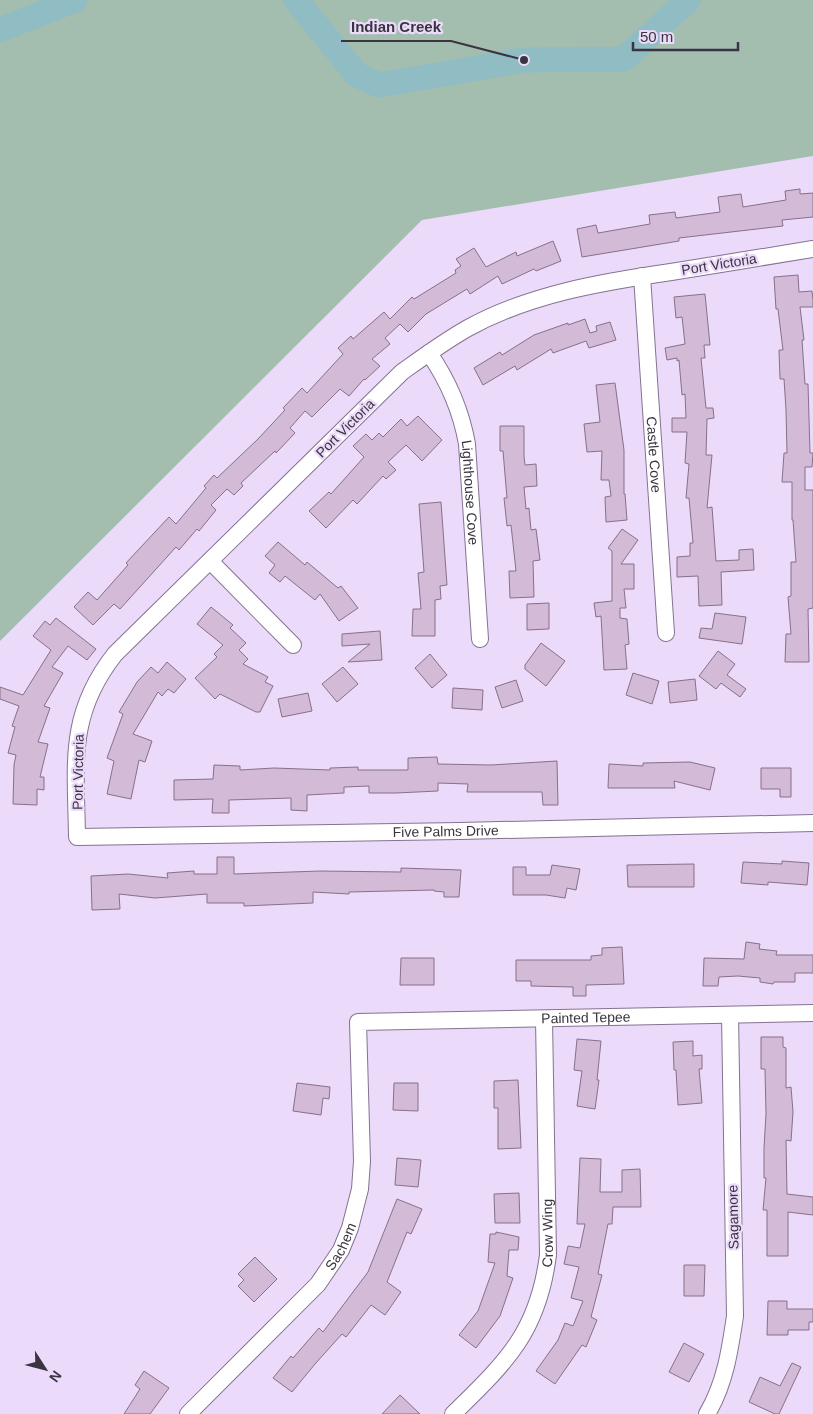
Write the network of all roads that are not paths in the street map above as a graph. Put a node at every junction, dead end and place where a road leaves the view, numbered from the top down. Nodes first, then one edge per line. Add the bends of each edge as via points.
1 (813, 249) edge
2 (642, 276) junction
3 (429, 353) junction
4 (210, 561) junction
5 (666, 633) dead end
6 (480, 638) dead end
7 (293, 645) dead end
8 (813, 823) edge
9 (77, 837) joint
10 (730, 1014) junction
11 (813, 1014) edge
12 (544, 1019) junction
13 (358, 1022) joint
14 (188, 1414) edge
15 (453, 1414) edge
16 (707, 1414) edge

1 - 2 street, Port Victoria
2 - 3 street, Port Victoria via 594,284 507,310 468,327
2 - 5 street, Castle Cove
3 - 4 street, Port Victoria via 402,372
3 - 6 street, Lighthouse Cove via 451,389 464,425
4 - 7 street
4 - 9 street, Port Victoria via 115,654 89,695 77,742
8 - 9 street, Five Palms Drive
10 - 11 street, Painted Tepee
10 - 12 street, Painted Tepee
10 - 16 street, Sagamore via 735,1316 726,1370
12 - 13 street, Painted Tepee
12 - 15 street, Crow Wing via 548,1255 545,1275 535,1312 516,1347
13 - 14 street, Sachem via 360,1189 341,1250 318,1284

